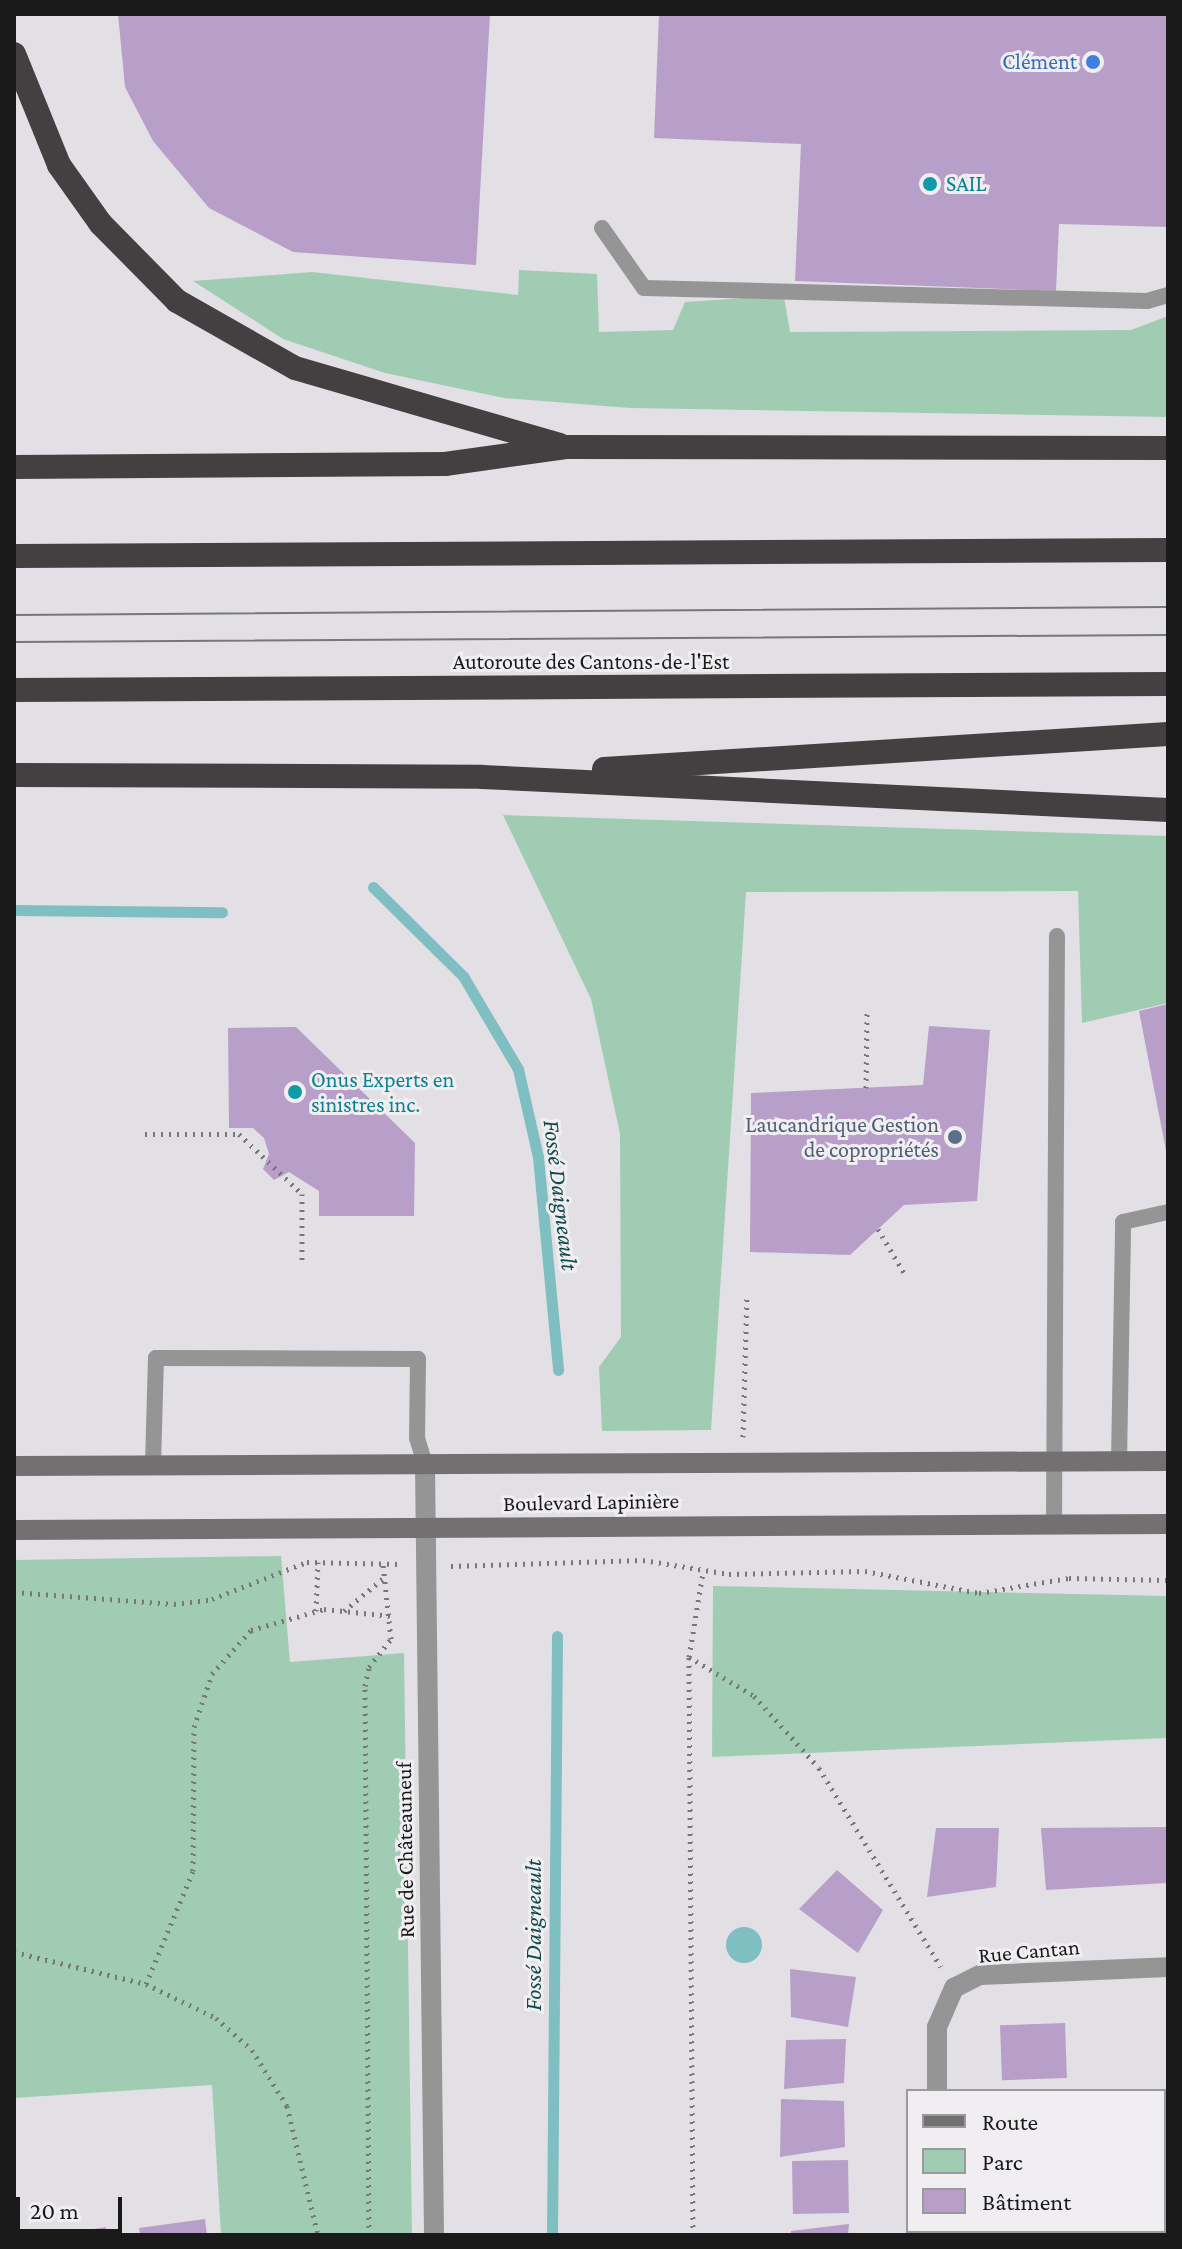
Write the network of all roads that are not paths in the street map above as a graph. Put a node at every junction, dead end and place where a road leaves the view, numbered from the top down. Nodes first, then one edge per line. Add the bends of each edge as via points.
1 (14, 54) edge
2 (602, 228) dead end
3 (1168, 295) edge
4 (566, 447) junction
5 (1168, 448) edge
6 (14, 467) edge
7 (1168, 550) edge
8 (14, 556) edge
9 (1168, 684) edge
10 (14, 690) edge
11 (1168, 734) edge
12 (14, 775) edge
13 (482, 777) junction
14 (1168, 810) edge
15 (1057, 936) dead end
16 (1168, 1212) edge
17 (1052, 1461) junction
18 (1119, 1461) junction
19 (1168, 1461) edge
20 (153, 1465) junction
21 (425, 1465) junction
22 (14, 1466) edge
23 (1168, 1524) edge
24 (1054, 1525) junction
25 (426, 1528) junction
26 (14, 1530) edge
27 (1168, 1967) edge
28 (937, 2089) edge
29 (434, 2235) edge

1 - 4 highway via 59,165 101,224 177,301 295,368
2 - 3 lane via 644,288 1147,301
4 - 5 highway
4 - 6 highway via 445,464
7 - 8 highway
9 - 10 highway, Autoroute des Cantons-de-l'Est
11 - 13 highway
12 - 13 highway
13 - 14 highway
15 - 17 lane
16 - 18 lane via 1123,1222
17 - 18 main road, Boulevard Lapinière
17 - 21 main road, Boulevard Lapinière
17 - 24 lane
18 - 19 main road, Boulevard Lapinière
20 - 21 main road, Boulevard Lapinière
20 - 21 lane via 156,1358 418,1359 417,1438
20 - 22 main road, Boulevard Lapinière
21 - 25 street, Rue de Châteauneuf
23 - 24 main road, Boulevard Lapinière
24 - 25 main road, Boulevard Lapinière
25 - 26 main road, Boulevard Lapinière
25 - 29 street, Rue de Châteauneuf
27 - 28 street, Rue Cantan via 980,1975 954,1988 937,2027

